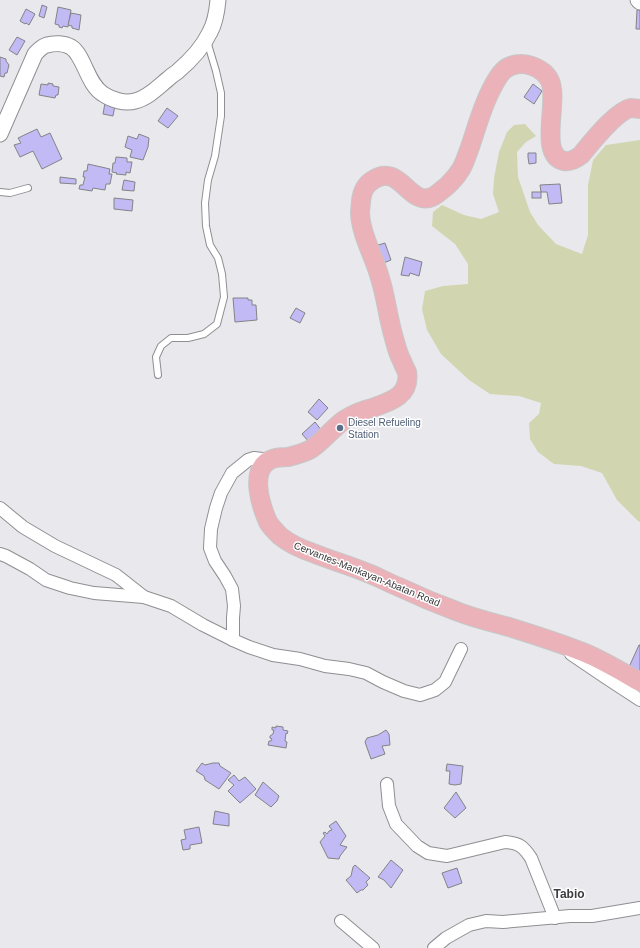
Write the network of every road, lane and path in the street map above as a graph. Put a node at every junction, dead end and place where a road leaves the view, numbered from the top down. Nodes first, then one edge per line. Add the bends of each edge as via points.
1 (218, 0) edge
2 (207, 39) junction
3 (640, 109) edge
4 (0, 134) edge
5 (28, 188) dead end
6 (0, 192) edge
7 (158, 376) dead end
8 (270, 460) junction
9 (0, 508) edge
10 (0, 554) edge
11 (144, 597) junction
12 (233, 640) junction
13 (554, 642) junction
14 (461, 649) dead end
15 (640, 682) edge
16 (640, 700) edge
17 (387, 784) dead end
18 (640, 908) edge
19 (555, 918) junction
20 (341, 921) dead end
21 (373, 948) edge
22 (434, 948) edge

1 - 2 street via 214,22
2 - 4 street via 186,63 162,84 142,98 126,102 98,90 72,47 46,45 36,54
2 - 7 lane via 221,92 221,116 215,156 208,180 206,226 210,245 218,258 224,297 217,324 204,334 188,338 171,338 161,346 156,357
3 - 8 main road via 630,108 614,118 576,159 560,160 553,153 550,142 553,103 550,79 542,70 517,64 505,69 496,80 484,104 461,171 435,196 428,199 419,198 396,178 376,178 366,185 360,213 381,281 394,338 406,371 403,392 396,399 345,419 310,449 293,456
5 - 6 lane via 10,194
8 - 12 street via 248,460 232,473 216,508 211,529 210,548 232,589
8 - 13 main road, Cervantes-Mankayan-Abatan Road via 265,462 259,474 258,490 271,527 284,540 458,612
9 - 11 street via 23,528 116,575
10 - 11 street via 46,580 70,588 94,593
11 - 12 street via 170,606
12 - 14 street via 273,655 366,673 404,691 420,695 436,690 446,682
13 - 15 main road, Cervantes-Mankayan-Abatan Road via 588,654
13 - 16 street
17 - 19 street via 389,806 396,824 428,853 447,856 505,842 519,844 526,849
18 - 19 street via 592,916
19 - 22 street via 486,921 469,925
20 - 21 street

